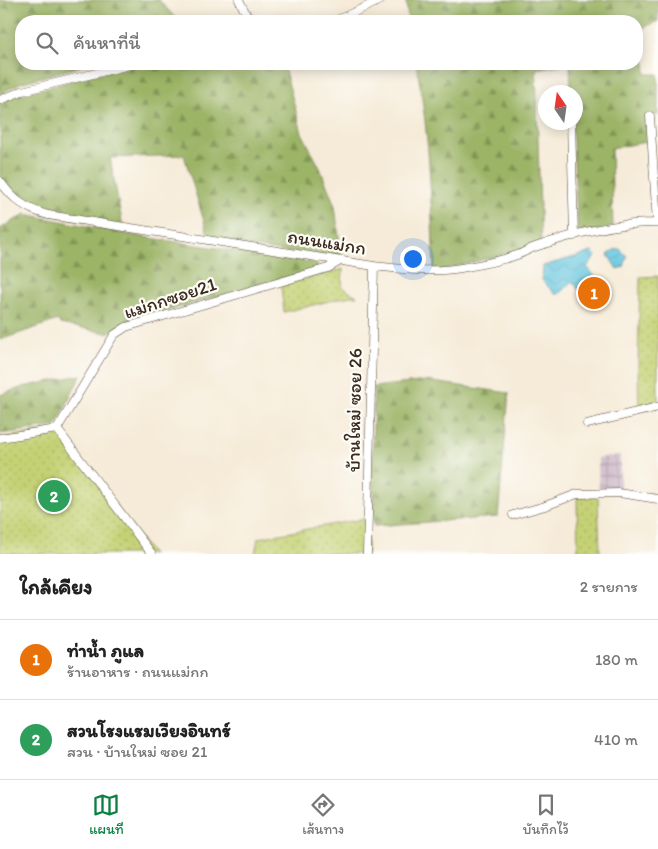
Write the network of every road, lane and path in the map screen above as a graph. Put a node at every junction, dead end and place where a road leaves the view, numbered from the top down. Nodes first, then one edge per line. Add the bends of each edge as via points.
1 (239, 0) edge
2 (381, 0) edge
3 (247, 15) edge
4 (348, 15) edge
5 (109, 70) edge
6 (0, 100) edge
7 (650, 116) dead end
8 (571, 130) edge
9 (0, 181) edge
10 (658, 223) edge
11 (574, 236) junction
12 (342, 260) junction
13 (374, 266) junction
14 (658, 407) edge
15 (587, 424) dead end
16 (57, 429) junction
17 (0, 438) edge
18 (658, 499) edge
19 (514, 515) dead end
20 (152, 554) edge
21 (367, 554) edge

1 - 3 street
2 - 4 street
5 - 6 street via 22,91
7 - 10 street
8 - 11 street
9 - 12 street, ถนนแม่กก via 22,205 48,215
10 - 11 street, ถนนแม่กก via 597,229
11 - 13 street, ถนนแม่กก via 463,268 434,272
12 - 13 street, ถนนแม่กก
12 - 16 street, แม่กกซอย21 via 328,268 126,327 114,335
13 - 21 street, บ้านใหม่ ซอย 26
14 - 15 street
16 - 17 street
16 - 20 street
18 - 19 street via 619,493 577,494

